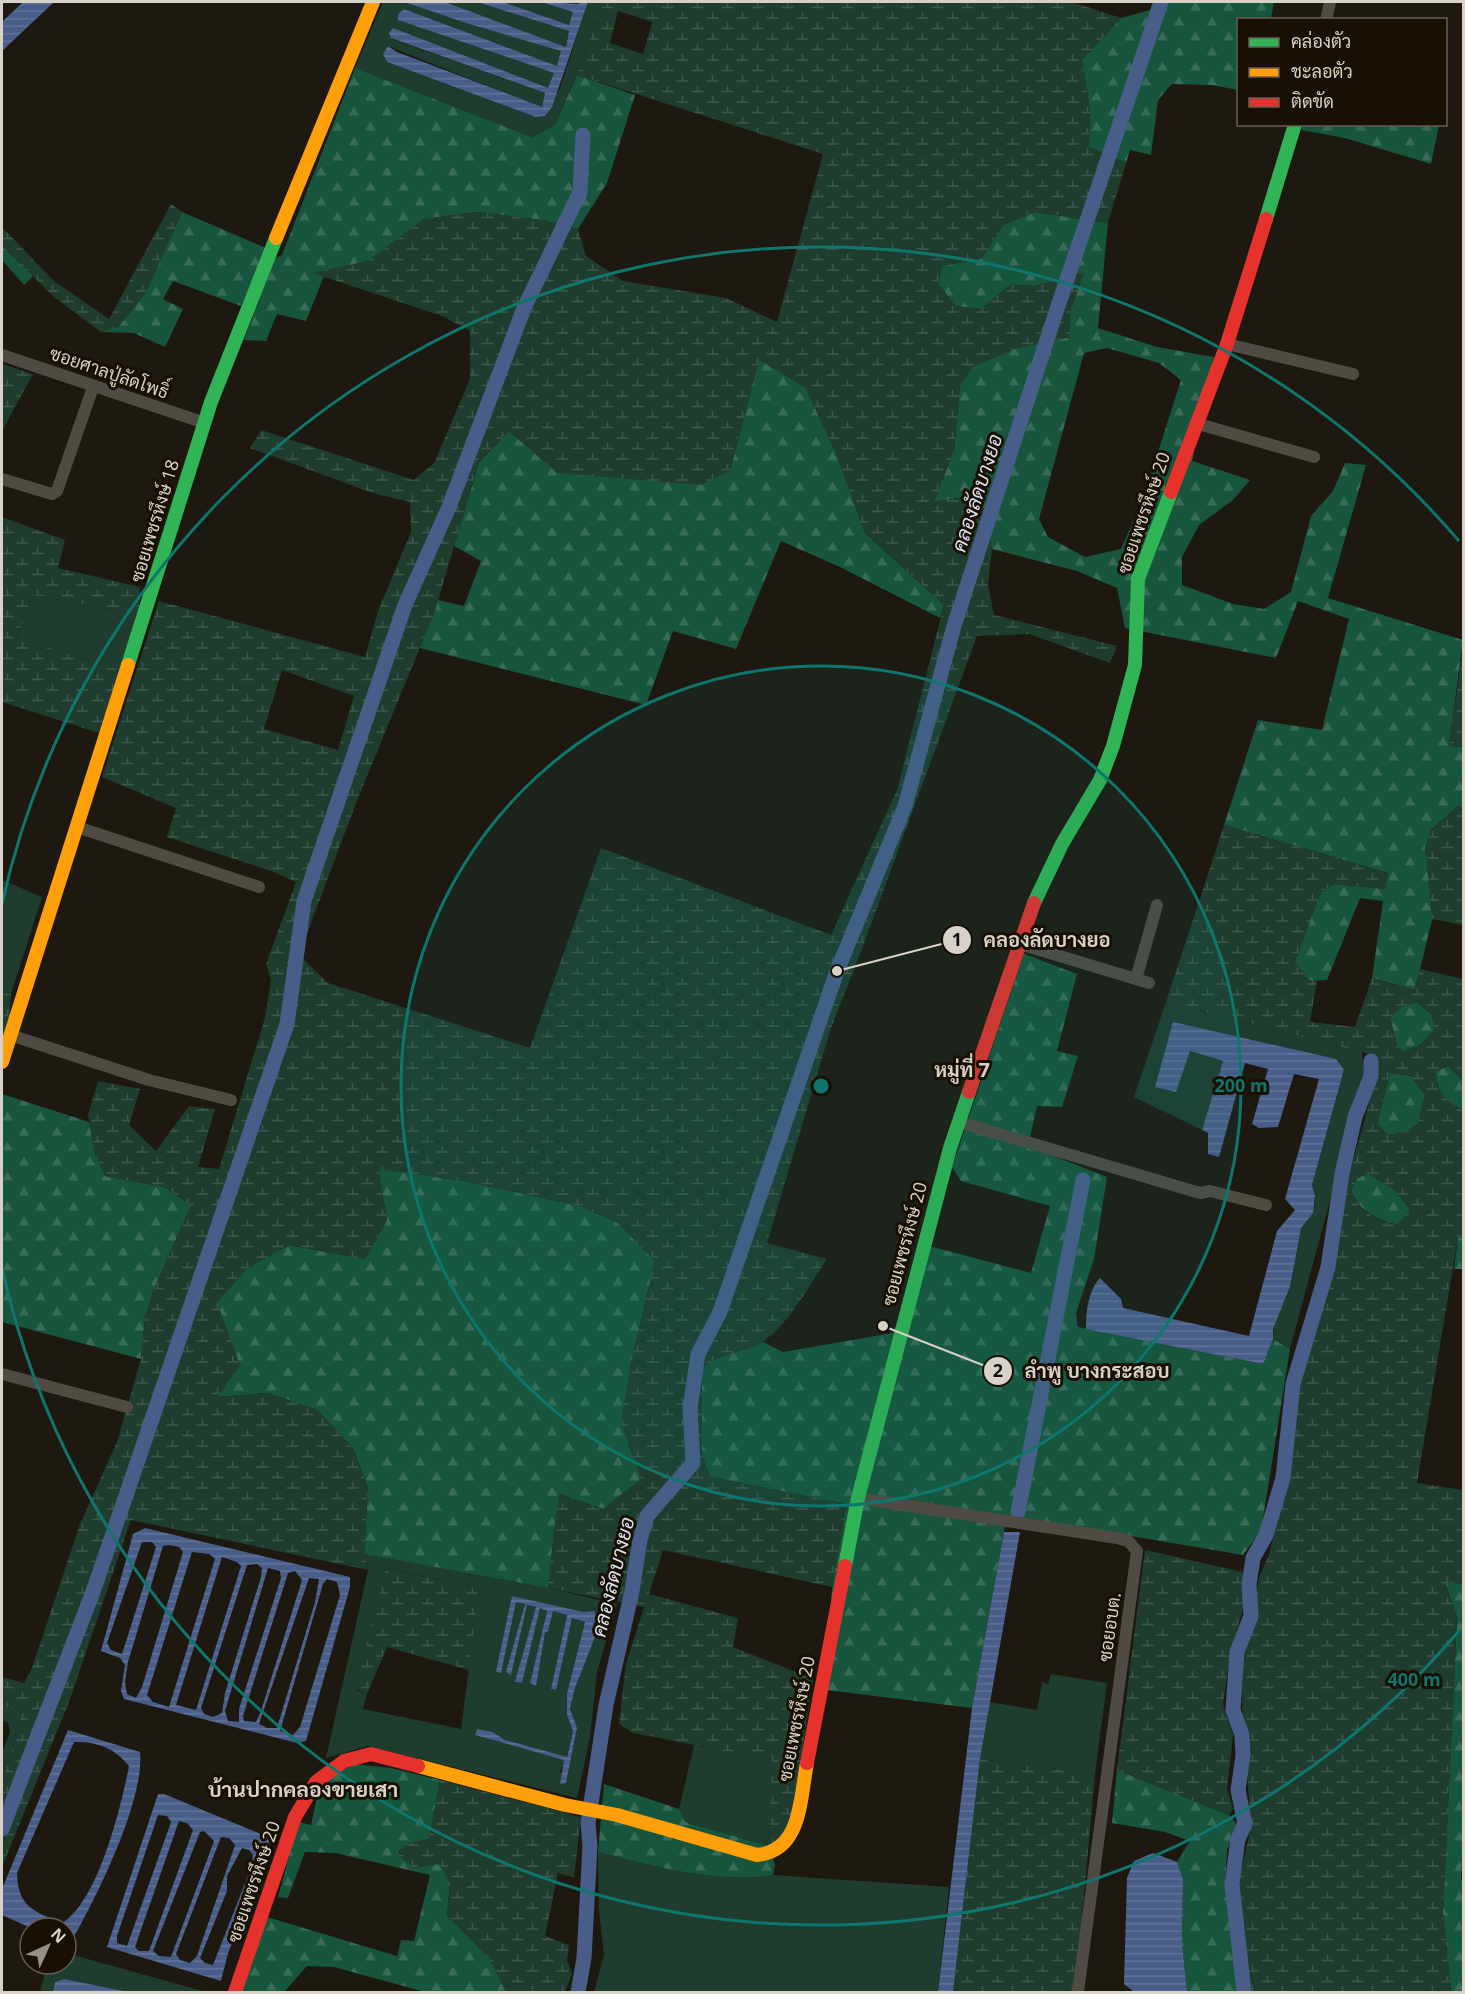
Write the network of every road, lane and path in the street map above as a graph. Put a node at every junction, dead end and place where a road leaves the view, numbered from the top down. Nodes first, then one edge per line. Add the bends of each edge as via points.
1 (373, 2) edge
2 (1330, 2) edge
3 (1326, 18) edge
4 (1295, 126) edge
5 (1227, 344) junction
6 (2, 355) edge
7 (1353, 374) dead end
8 (93, 387) junction
9 (205, 423) junction
10 (1195, 423) junction
11 (1314, 457) dead end
12 (2, 479) edge
13 (77, 826) junction
14 (259, 887) dead end
15 (1157, 905) dead end
16 (1020, 944) junction
17 (10, 1035) junction
18 (2, 1062) edge
19 (231, 1100) dead end
20 (959, 1122) junction
21 (1266, 1205) dead end
22 (2, 1374) edge
23 (127, 1407) dead end
24 (858, 1498) junction
25 (234, 1992) edge
26 (1078, 1992) edge

1 - 9 street, ซอยเพชรหึงษ์ 18
2 - 3 street
4 - 5 street, ซอยเพชรหึงษ์ 20
5 - 7 street
5 - 10 street, ซอยเพชรหึงษ์ 20
6 - 8 street, ซอยศาลปู่ลัดโพธิ์
8 - 9 street, ซอยศาลปู่ลัดโพธิ์
8 - 12 street via 57,491 52,494
9 - 13 street, ซอยเพชรหึงษ์ 18
10 - 11 street
10 - 16 street, ซอยเพชรหึงษ์ 20 via 1138,579 1135,665 1113,746 1100,780 1038,893
13 - 14 street
13 - 17 street, ซอยเพชรหึงษ์ 18
15 - 16 street via 1143,981
16 - 20 street, ซอยเพชรหึงษ์ 20
17 - 18 street, ซอยเพชรหึงษ์ 18
17 - 19 street via 149,1080
20 - 21 street via 1200,1193 1210,1191
20 - 24 street, ซอยเพชรหึงษ์ 20
22 - 23 street
24 - 25 street, ซอยเพชรหึงษ์ 20 via 794,1831 783,1848 757,1855 617,1815 371,1754 351,1757 326,1771 307,1791
24 - 26 street, ซอยอบต. via 1128,1540 1137,1551

